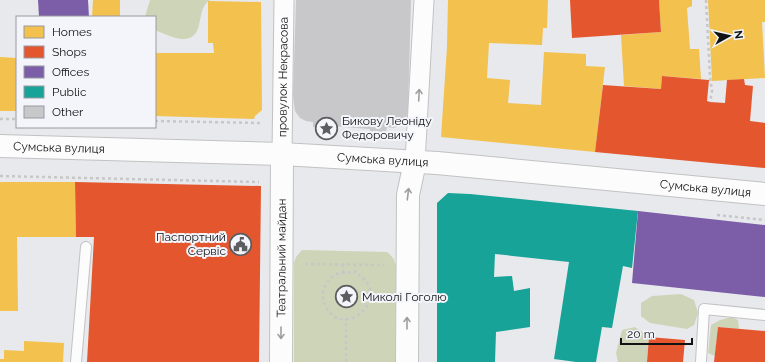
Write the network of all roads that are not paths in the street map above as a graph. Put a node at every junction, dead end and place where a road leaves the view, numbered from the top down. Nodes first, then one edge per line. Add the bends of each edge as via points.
1 (284, 0) edge
2 (424, 0) edge
3 (0, 146) edge
4 (282, 154) junction
5 (415, 162) junction
6 (765, 194) edge
7 (86, 247) dead end
8 (765, 315) edge
9 (76, 362) edge
10 (281, 362) edge
11 (407, 362) edge
12 (701, 362) edge

1 - 4 street, провулок Некрасова
5 -> 2 street
3 - 4 main road, Сумська вулиця
4 - 5 main road, Сумська вулиця
4 -> 10 main road, Театральний майдан
5 - 6 main road, Сумська вулиця
11 -> 5 main road via 408,195
7 - 9 lane
8 - 12 lane via 704,309

